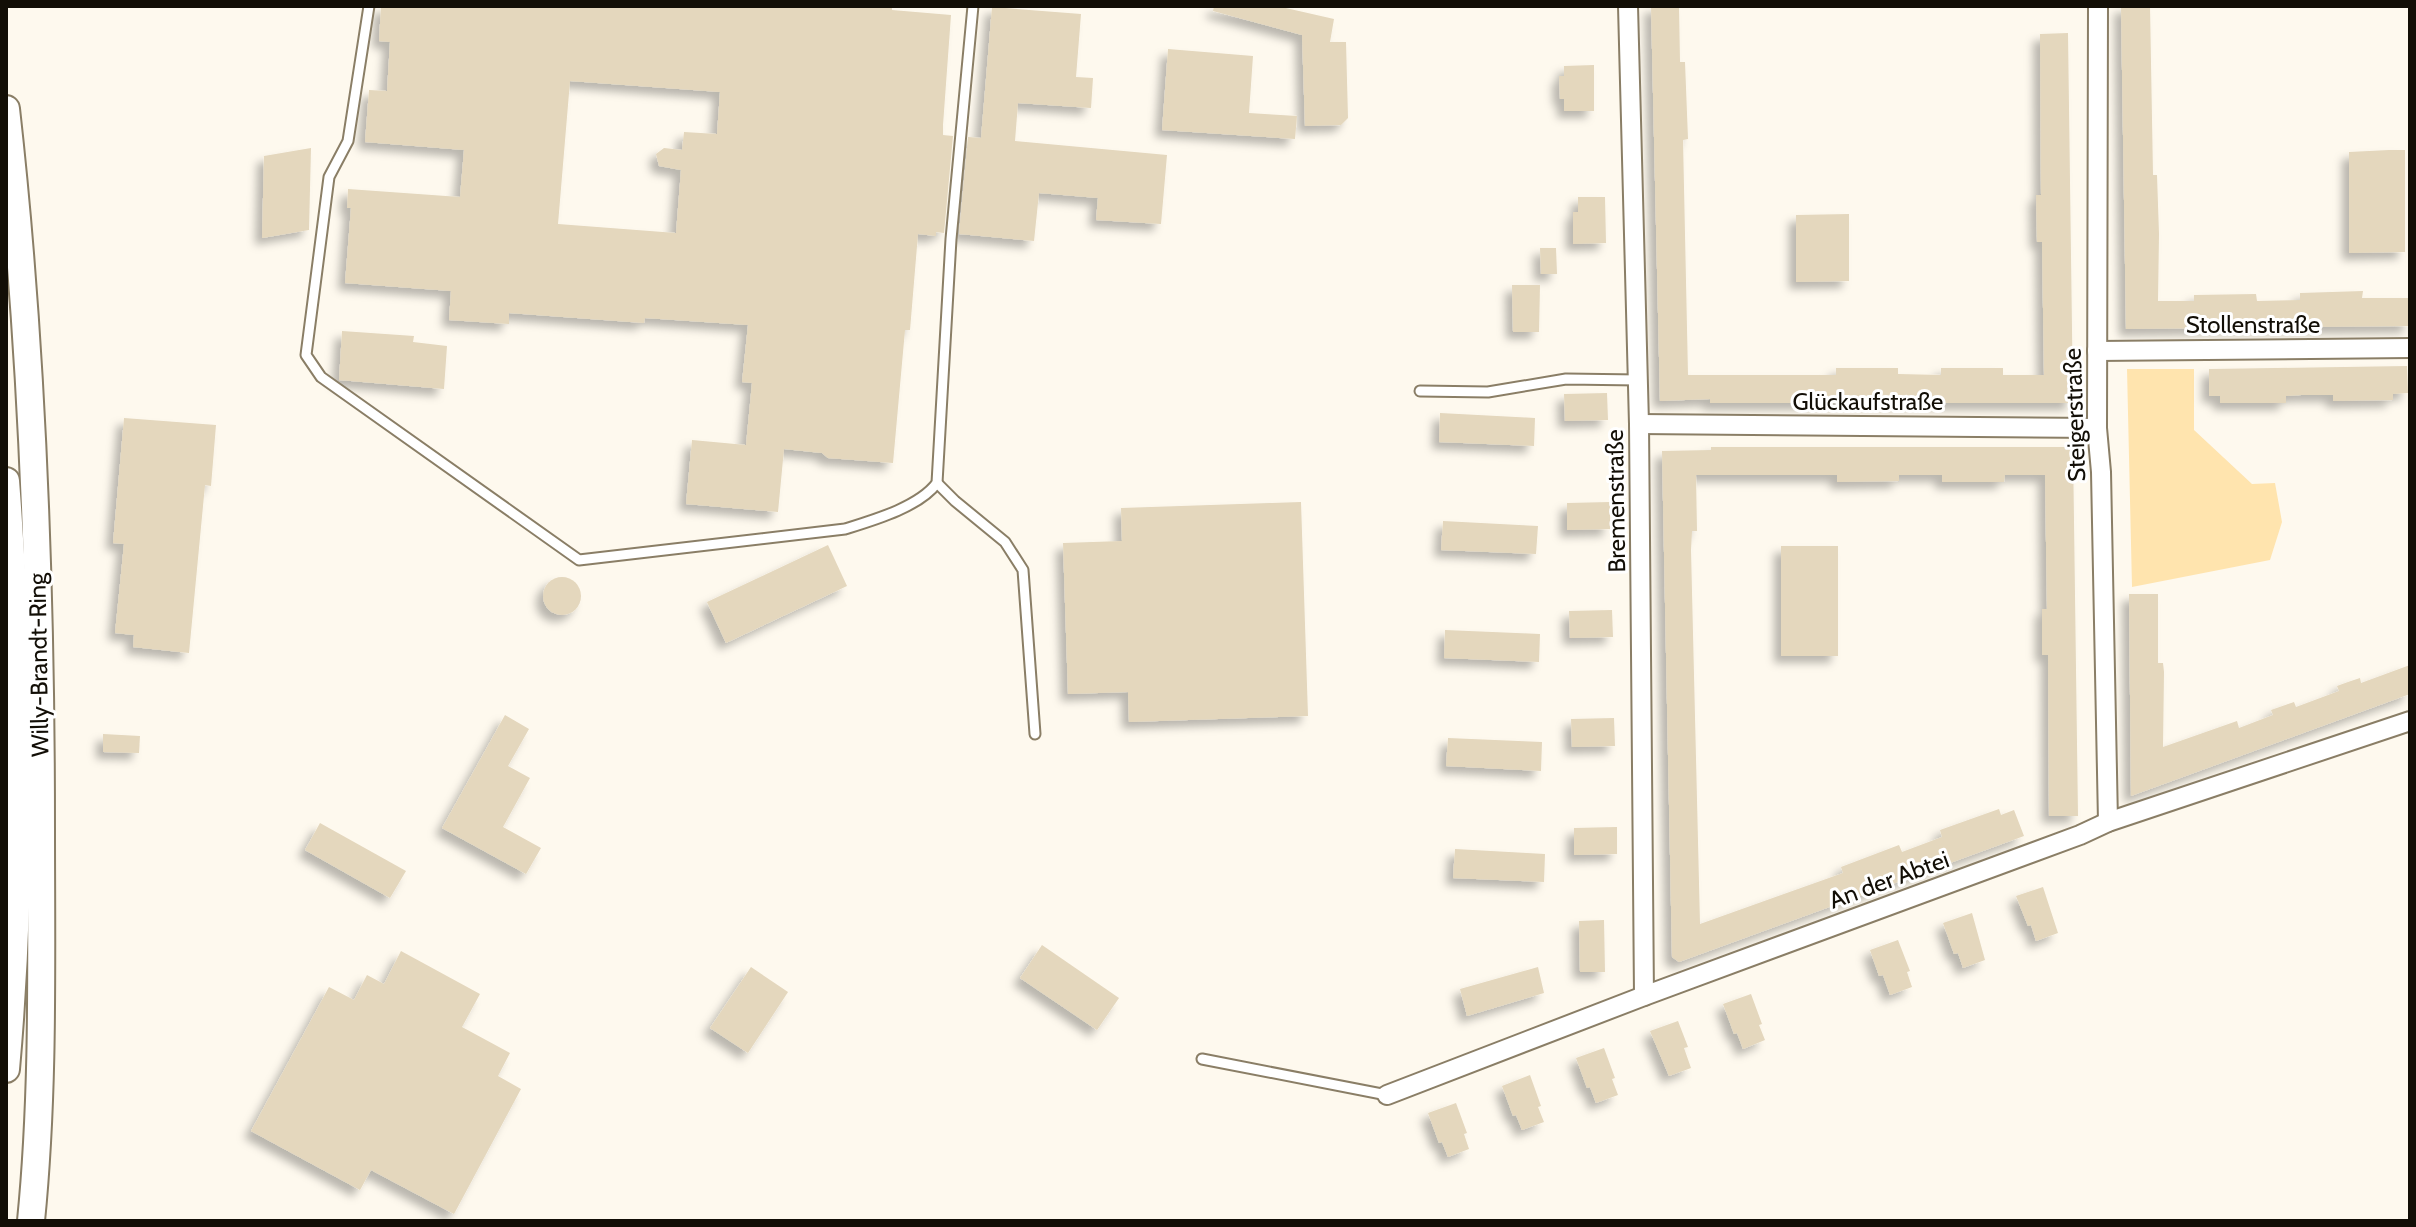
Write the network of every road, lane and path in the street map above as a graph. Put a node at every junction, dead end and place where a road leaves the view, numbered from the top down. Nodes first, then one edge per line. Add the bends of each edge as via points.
1 (369, 6) edge
2 (973, 6) edge
3 (1628, 6) edge
4 (2098, 6) edge
5 (6, 109) edge
6 (2410, 348) edge
7 (2097, 351) junction
8 (1639, 380) junction
9 (1420, 391) dead end
10 (1639, 424) junction
11 (2097, 428) junction
12 (6, 481) edge
13 (937, 483) junction
14 (2410, 721) edge
15 (1035, 734) dead end
16 (2108, 822) junction
17 (1644, 996) junction
18 (1202, 1059) dead end
19 (6, 1069) edge
20 (1387, 1095) joint
21 (31, 1221) edge

1 - 13 lane via 348,141 329,177 306,355 321,377 579,560 845,529 929,494
2 - 13 lane via 951,239
3 - 8 street, Bremenstraße
4 - 7 street, Steigerstraße
5 - 21 main road, Willy-Brandt-Ring via 19,224 41,658 42,999
6 - 7 street, Stollenstraße
7 - 11 street, Steigerstraße
8 - 9 lane via 1566,379 1488,392
8 - 10 street, Bremenstraße
10 - 11 street, Glückaufstraße
10 - 17 street, Bremenstraße
11 - 16 street, Steigerstraße
12 - 19 main road, Willy-Brandt-Ring via 17,856
13 - 15 lane via 1005,542 1023,570
14 - 16 street, An der Abtei
16 - 17 street, An der Abtei
17 - 20 street, An der Abtei
18 - 20 lane

